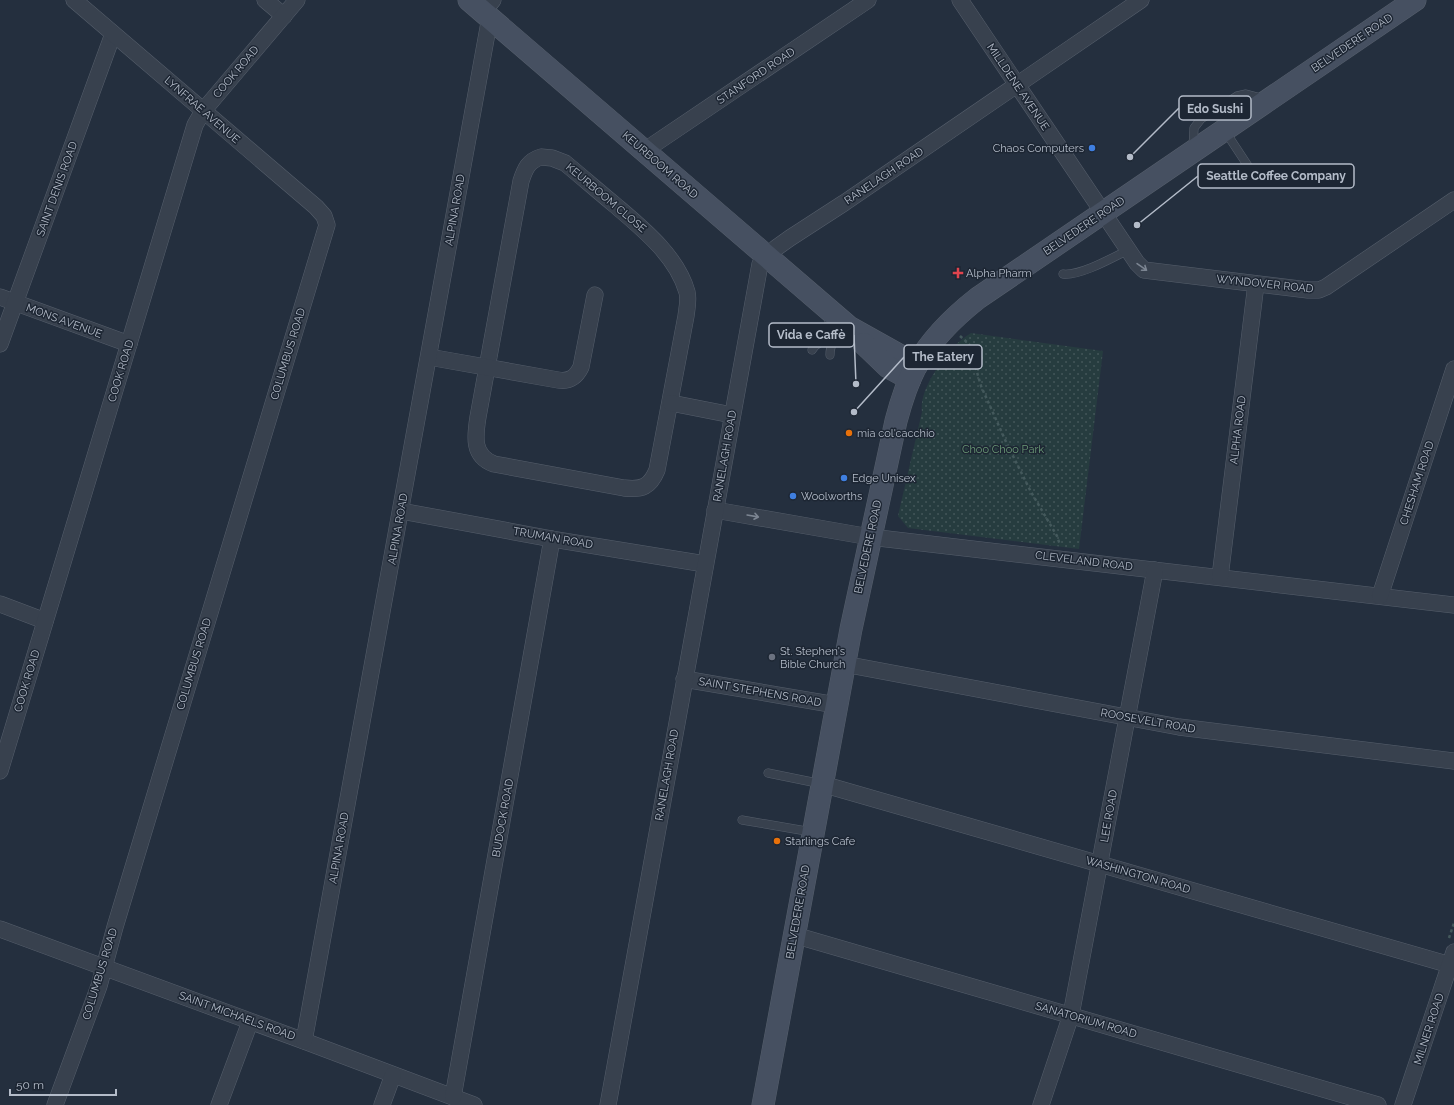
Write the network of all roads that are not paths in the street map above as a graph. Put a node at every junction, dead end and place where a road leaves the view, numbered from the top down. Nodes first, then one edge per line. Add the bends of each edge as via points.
1 (74, 0) edge
2 (265, 0) edge
3 (297, 0) edge
4 (868, 0) edge
5 (960, 0) edge
6 (1141, 0) edge
7 (1415, 0) edge
8 (484, 7) edge
9 (284, 16) junction
10 (113, 34) junction
11 (1017, 84) junction
12 (1269, 100) junction
13 (203, 111) junction
14 (1225, 130) junction
15 (644, 151) junction
16 (1193, 152) junction
17 (1252, 172) dead end
18 (1454, 200) edge
19 (1104, 213) junction
20 (326, 222) joint
21 (1128, 250) junction
22 (767, 257) junction
23 (1064, 274) dead end
24 (1256, 284) junction
25 (595, 295) dead end
26 (0, 297) edge
27 (15, 302) junction
28 (822, 304) junction
29 (850, 328) junction
30 (0, 344) edge
31 (129, 344) junction
32 (812, 350) dead end
33 (830, 355) dead end
34 (429, 357) junction
35 (487, 367) junction
36 (1454, 369) edge
37 (913, 372) junction
38 (671, 399) junction
39 (733, 411) junction
40 (715, 510) junction
41 (401, 511) junction
42 (870, 537) junction
43 (552, 539) junction
44 (705, 564) junction
45 (1155, 570) junction
46 (1220, 577) junction
47 (1380, 596) junction
48 (0, 604) edge
49 (1454, 605) edge
50 (45, 621) junction
51 (844, 664) junction
52 (684, 678) junction
53 (836, 705) junction
54 (1127, 718) junction
55 (1454, 761) edge
56 (0, 771) edge
57 (768, 773) dead end
58 (822, 784) junction
59 (742, 820) dead end
60 (813, 832) junction
61 (1100, 864) junction
62 (0, 929) edge
63 (794, 935) junction
64 (1453, 961) edge
65 (103, 967) junction
66 (1071, 1015) junction
67 (250, 1022) junction
68 (304, 1041) junction
69 (393, 1075) junction
70 (453, 1097) junction
71 (55, 1105) edge
72 (219, 1105) edge
73 (382, 1105) edge
74 (474, 1105) edge
75 (608, 1105) edge
76 (763, 1105) edge
77 (1041, 1105) edge
78 (1378, 1105) edge
79 (1403, 1105) edge

1 - 10 street, LYNFRAE AVENUE
2 - 9 street
3 - 9 street, COOK ROAD
4 - 15 street, STANFORD ROAD
5 - 11 street, MILLDENE AVENUE
6 - 11 street, RANELAGH ROAD
7 - 12 main road, BELVEDERE ROAD
8 - 15 main road, KEURBOOM ROAD
8 - 34 street, ALPINA ROAD
9 - 13 street, COOK ROAD
10 - 13 street, LYNFRAE AVENUE
10 - 27 street, SAINT DENIS ROAD
11 - 19 street, MILLDENE AVENUE
11 - 22 street, RANELAGH ROAD via 790,238
12 - 14 main road, BELVEDERE ROAD
12 - 16 lane via 1246,94 1237,96 1200,119 1194,128
13 - 20 street, LYNFRAE AVENUE via 316,207
13 - 31 street, COOK ROAD via 193,130
14 - 16 main road, BELVEDERE ROAD
14 - 17 lane
15 - 22 main road, KEURBOOM ROAD
16 - 19 main road, BELVEDERE ROAD
18 - 24 street, WYNDOVER ROAD via 1319,290
19 - 21 street, WYNDOVER ROAD
19 - 37 main road, BELVEDERE ROAD via 968,306 942,331
20 - 65 street, COLUMBUS ROAD
21 - 23 lane via 1080,272
21 -> 24 street, WYNDOVER ROAD via 1141,268 1150,271
22 - 28 main road, KEURBOOM ROAD
22 - 39 street, RANELAGH ROAD via 760,264
24 - 46 street, ALPHA ROAD
25 - 35 street via 581,367 572,379 563,381
26 - 27 street, MONS AVENUE
27 - 30 street, SAINT DENIS ROAD
27 - 31 street, MONS AVENUE
28 - 29 main road, KEURBOOM ROAD
28 - 32 lane via 829,322 829,336
29 - 33 lane via 831,344
29 - 37 main road, KEURBOOM ROAD
31 - 50 street, COOK ROAD
34 - 35 street
34 - 41 street, ALPINA ROAD
35 - 38 street, KEURBOOM CLOSE via 476,438 482,458 494,464 624,488 639,488 653,480
35 - 38 street, KEURBOOM CLOSE via 521,181 529,163 542,157 552,158 565,163 643,229 678,271 688,301
36 - 47 street, CHESHAM ROAD
37 - 42 main road, BELVEDERE ROAD via 896,421
38 - 39 street
39 - 40 street, RANELAGH ROAD
40 -> 42 street, CLEVELAND ROAD
40 - 44 street, RANELAGH ROAD
41 - 43 street, TRUMAN ROAD
41 - 68 street, ALPINA ROAD
42 - 45 street, CLEVELAND ROAD
42 - 51 main road, BELVEDERE ROAD
43 - 44 street, TRUMAN ROAD
43 - 70 street, BUDOCK ROAD
44 - 52 street, RANELAGH ROAD
45 - 46 street, CLEVELAND ROAD
45 - 54 street, LEE ROAD
46 - 47 street, CLEVELAND ROAD
47 - 49 street, CLEVELAND ROAD
48 - 50 street
50 - 56 street, COOK ROAD
51 - 53 main road, BELVEDERE ROAD
51 - 54 street, ROOSEVELT ROAD
52 - 53 street, SAINT STEPHENS ROAD
52 - 75 street, RANELAGH ROAD
53 - 58 main road, BELVEDERE ROAD
54 - 55 street, ROOSEVELT ROAD via 1180,727
54 - 61 street, LEE ROAD
57 - 58 lane
58 - 60 main road, BELVEDERE ROAD
58 - 61 street, WASHINGTON ROAD
59 - 60 lane
60 - 63 main road, BELVEDERE ROAD
61 - 64 street, WASHINGTON ROAD
61 - 66 street, LEE ROAD
62 - 65 street, SAINT MICHAELS ROAD
63 - 66 street, SANATORIUM ROAD
63 - 76 main road, BELVEDERE ROAD
64 - 79 street, MILNER ROAD
65 - 67 street, SAINT MICHAELS ROAD
65 - 71 street, COLUMBUS ROAD via 99,986
66 - 77 street, LEE ROAD
66 - 78 street, SANATORIUM ROAD
67 - 68 street, SAINT MICHAELS ROAD
67 - 72 street
68 - 69 street, SAINT MICHAELS ROAD
69 - 70 street, SAINT MICHAELS ROAD
69 - 73 street
70 - 74 street, SAINT MICHAELS ROAD

